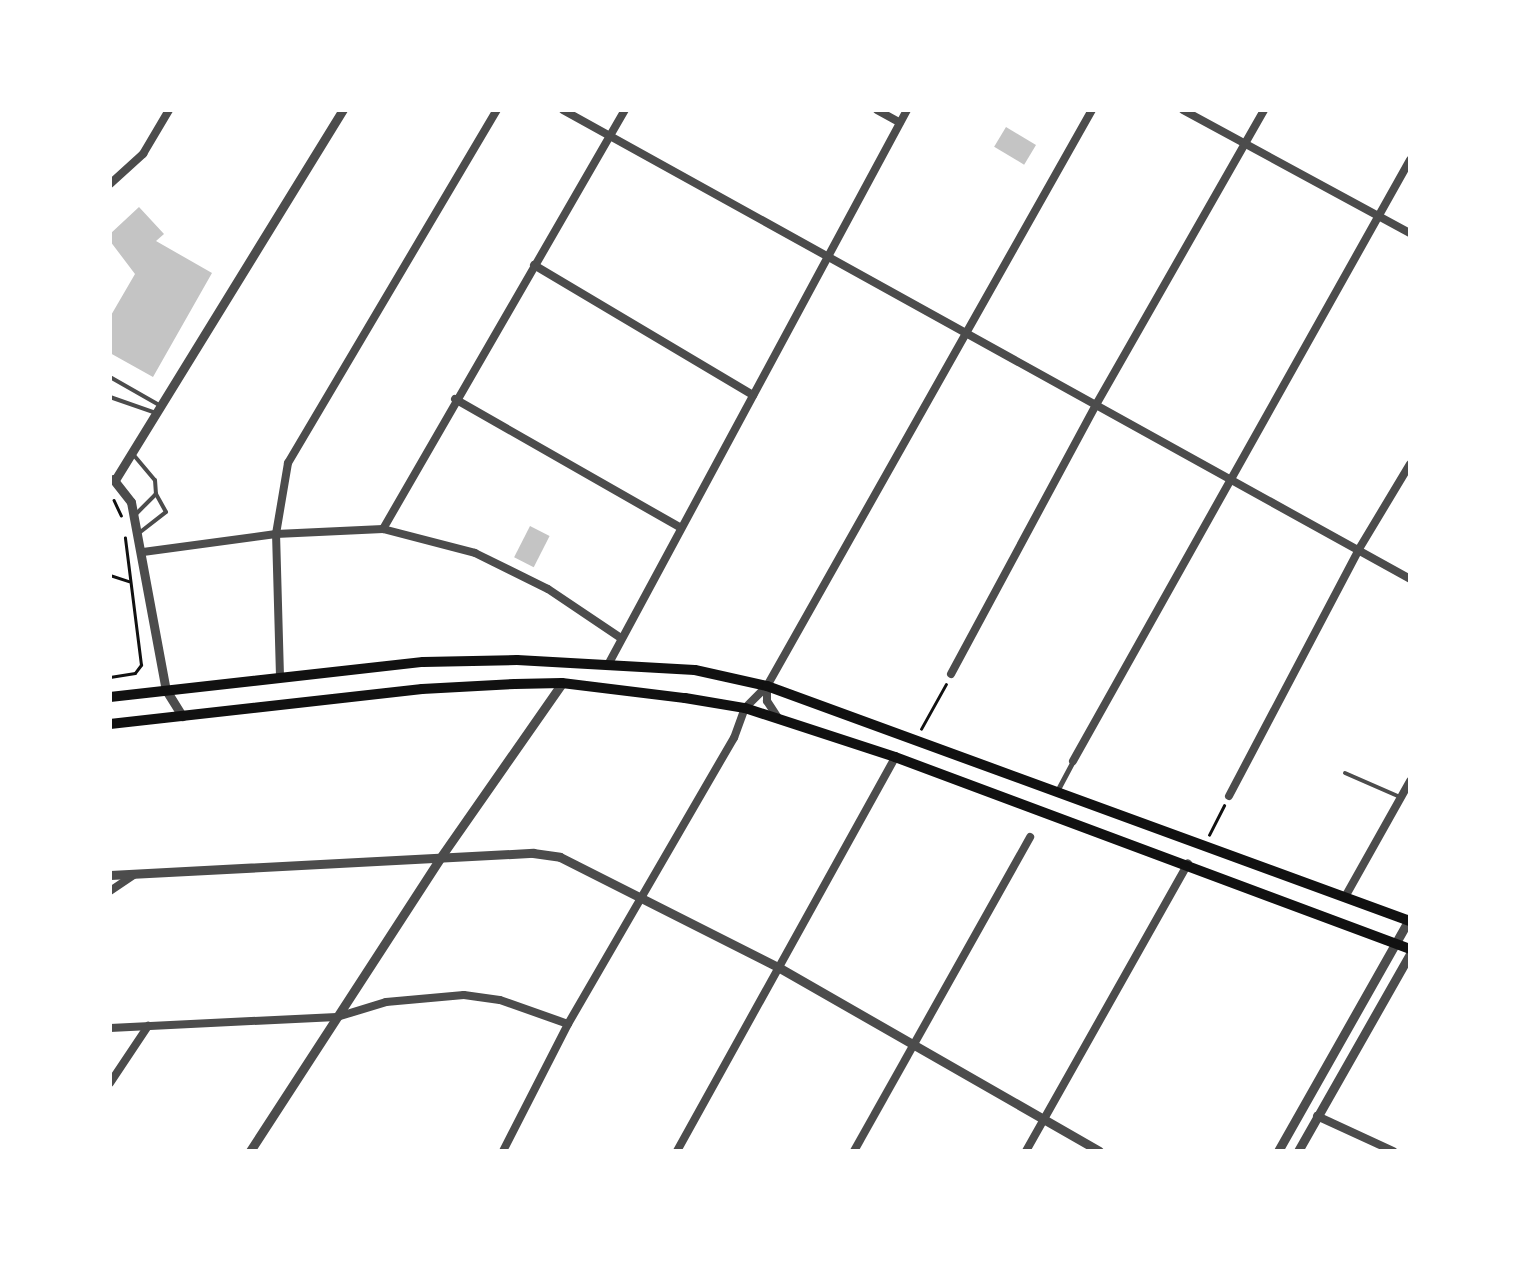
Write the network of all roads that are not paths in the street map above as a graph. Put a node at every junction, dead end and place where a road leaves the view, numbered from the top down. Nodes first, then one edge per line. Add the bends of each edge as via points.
1 (169, 110) edge
2 (343, 110) edge
3 (497, 110) edge
4 (563, 110) edge
5 (624, 110) edge
6 (877, 110) edge
7 (907, 110) edge
8 (1092, 110) edge
9 (1183, 110) edge
10 (1264, 110) edge
11 (900, 122) junction
12 (610, 137) junction
13 (1245, 145) junction
14 (1410, 160) edge
15 (110, 184) edge
16 (1378, 216) junction
17 (1410, 233) edge
18 (829, 255) junction
19 (534, 265) junction
20 (966, 329) junction
21 (110, 377) edge
22 (753, 394) junction
23 (110, 397) edge
24 (454, 399) junction
25 (1097, 403) junction
26 (158, 410) junction
27 (132, 453) junction
28 (1410, 464) edge
29 (1230, 475) junction
30 (112, 480) edge
31 (156, 494) junction
32 (134, 516) junction
33 (680, 528) junction
34 (383, 529) junction
35 (138, 533) junction
36 (276, 534) junction
37 (1360, 550) junction
38 (143, 552) junction
39 (1410, 578) edge
40 (621, 638) junction
41 (609, 664) junction
42 (951, 674) road end
43 (280, 676) junction
44 (562, 684) junction
45 (767, 686) junction
46 (166, 690) junction
47 (110, 697) edge
48 (745, 708) junction
49 (182, 716) junction
50 (780, 720) junction
51 (110, 724) edge
52 (896, 757) junction
53 (1073, 760) joint
54 (1345, 773) dead end
55 (1410, 781) edge
56 (1057, 791) junction
57 (1229, 796) road end
58 (1401, 798) junction
59 (1030, 837) dead end
60 (440, 858) junction
61 (1188, 863) junction
62 (134, 874) junction
63 (110, 875) edge
64 (110, 891) edge
65 (645, 897) junction
66 (1345, 897) junction
67 (1410, 920) edge
68 (1395, 943) junction
69 (1410, 951) edge
70 (778, 967) junction
71 (337, 1017) junction
72 (568, 1024) junction
73 (148, 1026) junction
74 (110, 1028) edge
75 (912, 1044) junction
76 (110, 1083) edge
77 (1317, 1116) junction
78 (1044, 1117) junction
79 (250, 1151) edge
80 (502, 1151) edge
81 (677, 1151) edge
82 (854, 1151) edge
83 (1026, 1151) edge
84 (1099, 1151) edge
85 (1278, 1151) edge
86 (1298, 1151) edge
87 (1393, 1151) edge

1 - 15 street via 143,154
2 - 26 street
3 - 36 street via 288,464
4 - 12 street
5 - 12 street
6 - 11 street
7 - 11 street
8 - 20 street
9 - 13 street
10 - 13 street
11 - 18 street
12 - 18 street
12 - 19 street
13 - 16 street
13 - 25 street
14 - 16 street
16 - 17 street
16 - 29 street
18 - 20 street
18 - 22 street
19 - 22 street
19 - 24 street
20 - 25 street
20 - 45 street
21 - 26 lane
22 - 33 street
23 - 26 lane
24 - 33 street
24 - 34 street
25 - 29 street
25 - 42 street
26 - 27 street
27 - 30 street
27 - 31 lane via 156,480
28 - 37 street
29 - 37 street
29 - 53 street
30 - 32 street
31 - 32 lane
31 - 35 lane via 166,512
32 - 35 street
33 - 40 street
34 - 36 street
34 - 40 street via 475,553
35 - 38 street
36 - 38 street
36 - 43 street
37 - 39 street
37 - 57 street
38 - 46 street
40 - 41 street
41 - 43 main road via 423,662
41 - 45 main road via 695,670
43 - 46 main road
44 - 48 main road
44 - 49 main road via 422,689
44 - 60 street
45 - 48 street
45 - 50 street
45 - 56 main road
46 - 47 main road
46 - 49 street
48 - 50 main road
48 - 65 street
49 - 51 main road
50 - 52 main road
52 - 61 main road
52 - 70 street
53 - 56 street
54 - 58 lane
55 - 58 street
56 - 66 main road
58 - 66 street
59 - 75 street
60 - 62 street
60 - 65 street via 560,857
60 - 71 street
61 - 68 main road
61 - 78 street
62 - 63 street
62 - 64 street
65 - 70 street
65 - 72 street
66 - 67 main road
67 - 68 street
68 - 69 main road
68 - 85 street
69 - 77 street
70 - 75 street
70 - 81 street
71 - 72 street via 386,1002 464,995
71 - 73 street
71 - 79 street
72 - 80 street
73 - 74 street
73 - 76 street
75 - 78 street
75 - 82 street
77 - 86 street
77 - 87 street
78 - 83 street
78 - 84 street

